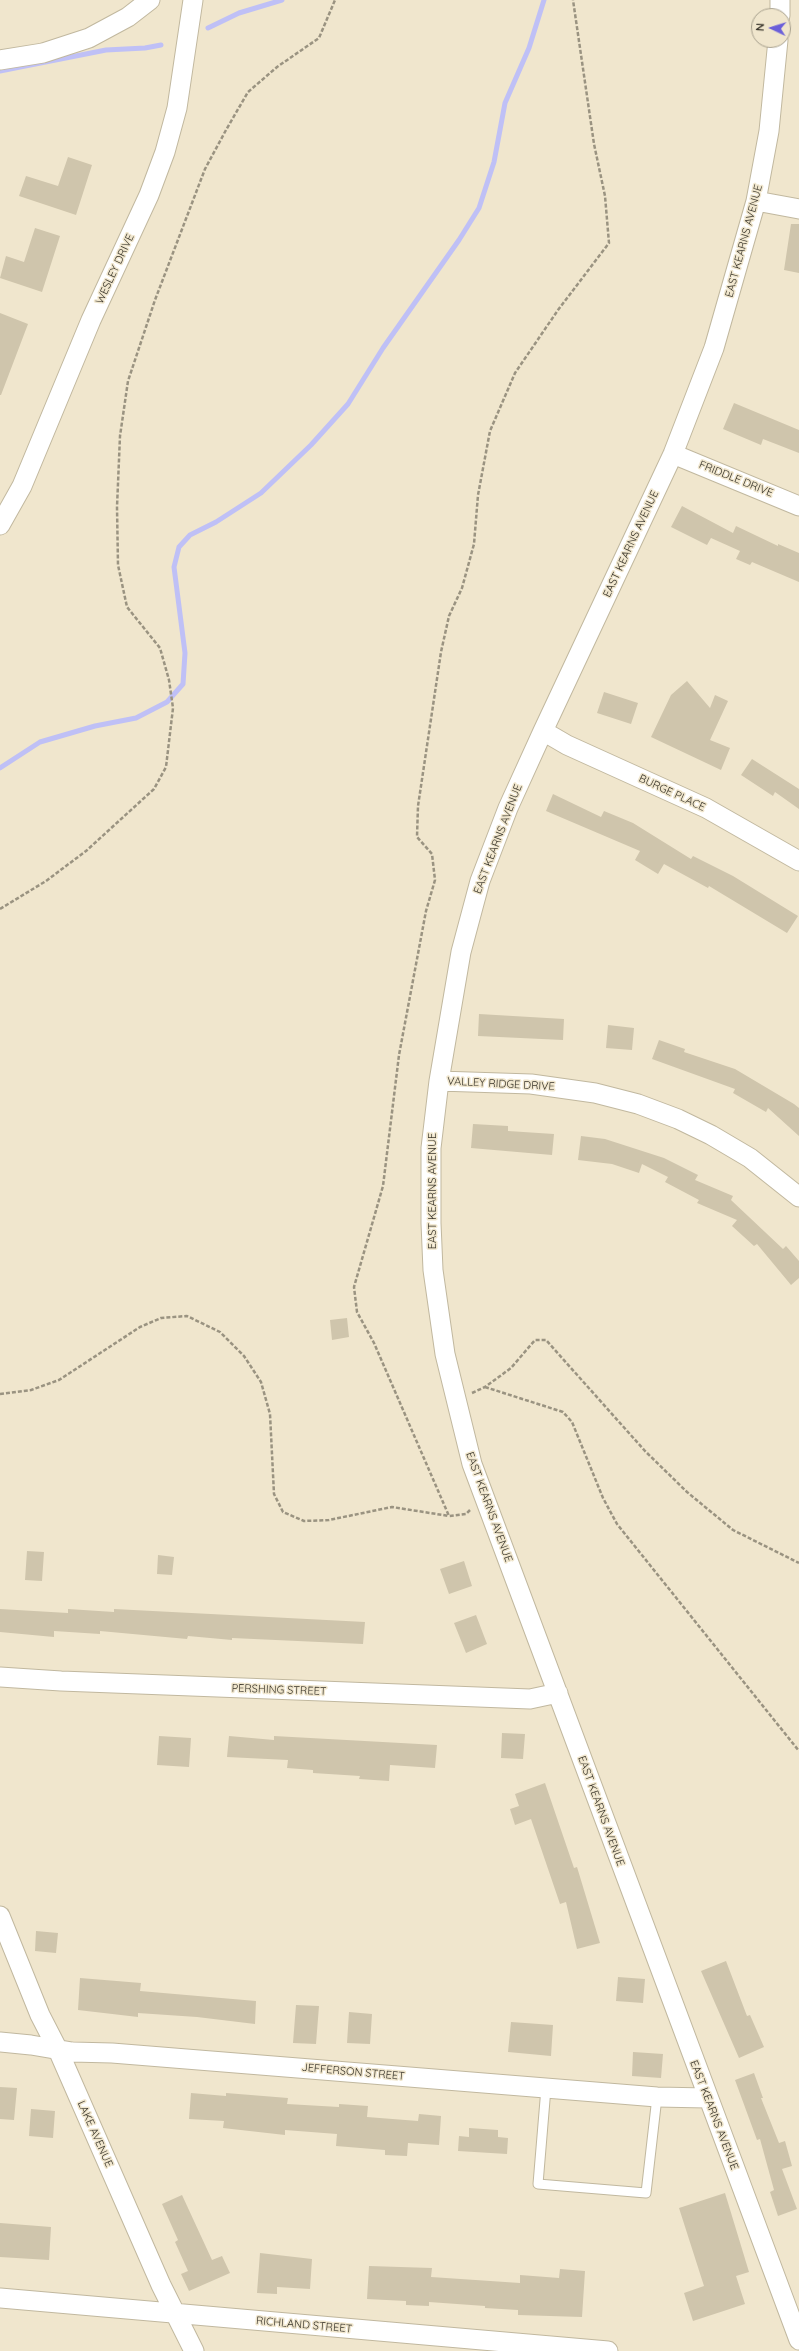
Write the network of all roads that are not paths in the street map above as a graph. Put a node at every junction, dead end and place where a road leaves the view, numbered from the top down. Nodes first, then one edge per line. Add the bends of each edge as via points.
1 (150, 0) edge
2 (193, 0) edge
3 (777, 48) edge
4 (0, 60) edge
5 (756, 201) junction
6 (799, 209) edge
7 (673, 454) junction
8 (799, 506) edge
9 (0, 525) edge
10 (543, 731) junction
11 (799, 861) edge
12 (439, 1081) junction
13 (799, 1197) edge
14 (0, 1677) edge
15 (558, 1693) junction
16 (0, 1916) edge
17 (0, 2042) edge
18 (58, 2050) junction
19 (546, 2088) junction
20 (657, 2097) junction
21 (707, 2098) junction
22 (0, 2298) edge
23 (176, 2314) junction
24 (799, 2340) edge
25 (194, 2351) edge
26 (608, 2351) edge

1 - 4 street via 128,17 89,38 43,53
2 - 9 street, WESLEY DRIVE via 177,108 149,196 91,320 24,479
3 - 5 street, EAST KEARNS AVENUE via 770,131
5 - 6 street
5 - 7 street, EAST KEARNS AVENUE via 714,348
7 - 8 street, FRIDDLE DRIVE
7 - 10 street, EAST KEARNS AVENUE
10 - 11 street, BURGE PLACE via 567,745 706,808
10 - 12 street, EAST KEARNS AVENUE via 508,808 480,881 461,952
12 - 13 street, VALLEY RIDGE DRIVE via 531,1084 595,1093 638,1104 711,1135 750,1158
12 - 15 street, EAST KEARNS AVENUE via 431,1148 431,1223 433,1270 445,1354 472,1464
14 - 15 street, PERSHING STREET via 530,1699
15 - 21 street, EAST KEARNS AVENUE
16 - 18 street, LAKE AVENUE via 40,2015
17 - 18 street, JEFFERSON STREET
18 - 19 street, JEFFERSON STREET
18 - 23 street, LAKE AVENUE
19 - 20 street, JEFFERSON STREET
19 - 20 lane via 538,2184 646,2194
20 - 21 street, JEFFERSON STREET
21 - 24 street, EAST KEARNS AVENUE
22 - 23 street, RICHLAND STREET
23 - 25 street, LAKE AVENUE
23 - 26 street, RICHLAND STREET

